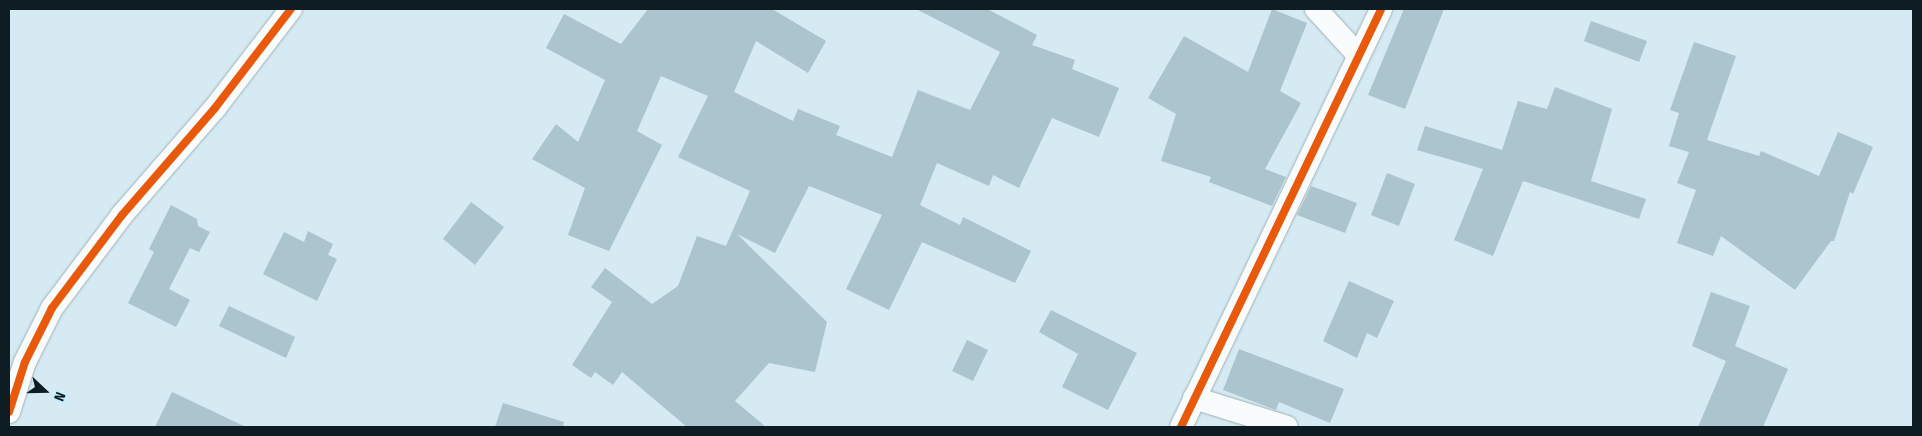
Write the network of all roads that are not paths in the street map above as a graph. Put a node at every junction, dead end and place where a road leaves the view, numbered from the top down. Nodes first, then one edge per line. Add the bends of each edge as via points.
1 (290, 9) edge
2 (1316, 9) edge
3 (1381, 9) edge
4 (1358, 55) junction
5 (1194, 398) junction
6 (9, 412) edge
7 (1181, 427) edge
8 (1287, 427) edge

1 - 6 street via 216,108 122,215 57,301 26,362
2 - 4 street
3 - 4 street
4 - 5 street
5 - 7 street
5 - 8 street

